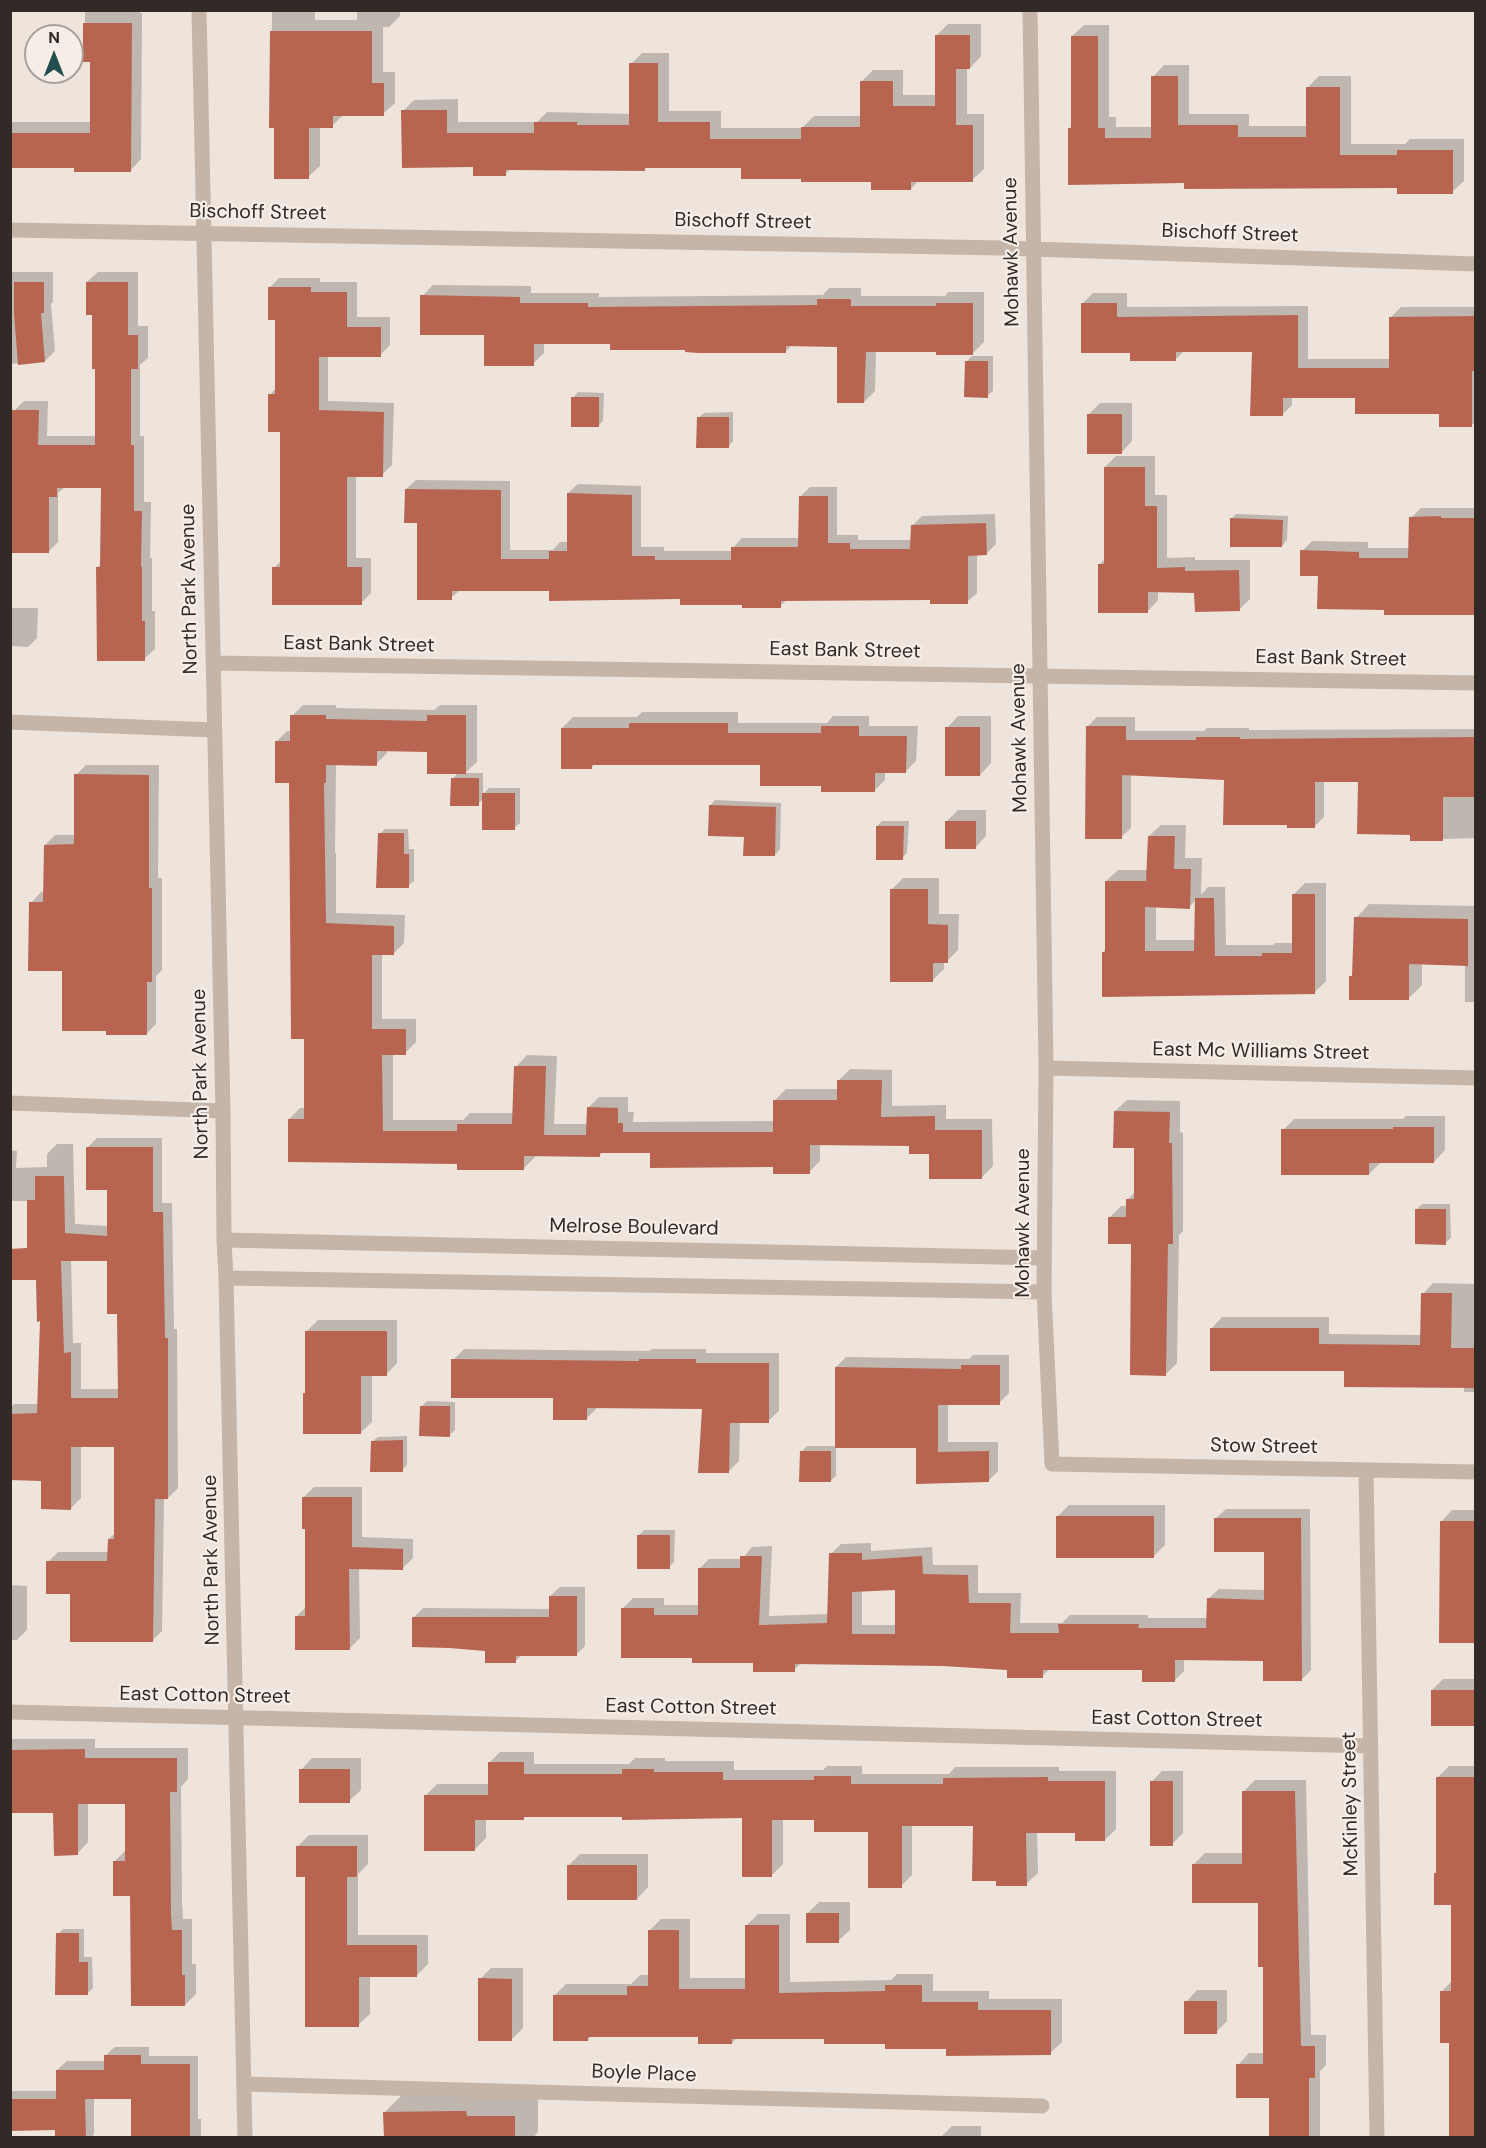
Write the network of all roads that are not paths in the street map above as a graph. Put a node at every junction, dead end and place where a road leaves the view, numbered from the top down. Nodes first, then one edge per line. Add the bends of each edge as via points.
1 (199, 10) edge
2 (1030, 10) edge
3 (10, 230) edge
4 (203, 233) junction
5 (1034, 249) junction
6 (1476, 264) edge
7 (213, 663) junction
8 (1040, 675) junction
9 (1476, 683) edge
10 (10, 722) edge
11 (214, 730) junction
12 (1046, 1068) junction
13 (1476, 1078) edge
14 (10, 1103) edge
15 (223, 1111) junction
16 (224, 1240) junction
17 (1044, 1258) junction
18 (226, 1278) junction
19 (1044, 1292) junction
20 (1052, 1464) joint
21 (1366, 1470) junction
22 (1476, 1472) edge
23 (10, 1712) edge
24 (236, 1717) junction
25 (1371, 1746) junction
26 (244, 2084) junction
27 (1042, 2106) dead end
28 (245, 2138) edge
29 (1377, 2138) edge

1 - 4 street, North Park Avenue
2 - 5 street, Mohawk Avenue
3 - 4 street, Bischoff Street
4 - 5 street, Bischoff Street
4 - 7 street, North Park Avenue
5 - 6 street, Bischoff Street
5 - 8 street, Mohawk Avenue
7 - 8 street, East Bank Street
7 - 11 street, North Park Avenue
8 - 9 street, East Bank Street
8 - 12 street, Mohawk Avenue
10 - 11 street
11 - 15 street, North Park Avenue
12 - 13 street, East Mc Williams Street
12 - 17 street, Mohawk Avenue
14 - 15 street
15 - 16 street, North Park Avenue
16 - 17 street, Melrose Boulevard
16 - 18 street, North Park Avenue
17 - 19 street, Mohawk Avenue
18 - 19 street
18 - 24 street, North Park Avenue
19 - 20 street, Mohawk Avenue
20 - 21 street, Stow Street
21 - 22 street, Stow Street
21 - 25 street, McKinley Street
23 - 24 street, East Cotton Street
24 - 25 street, East Cotton Street
24 - 26 street, North Park Avenue
25 - 29 street, McKinley Street
26 - 27 street, Boyle Place
26 - 28 street, North Park Avenue

